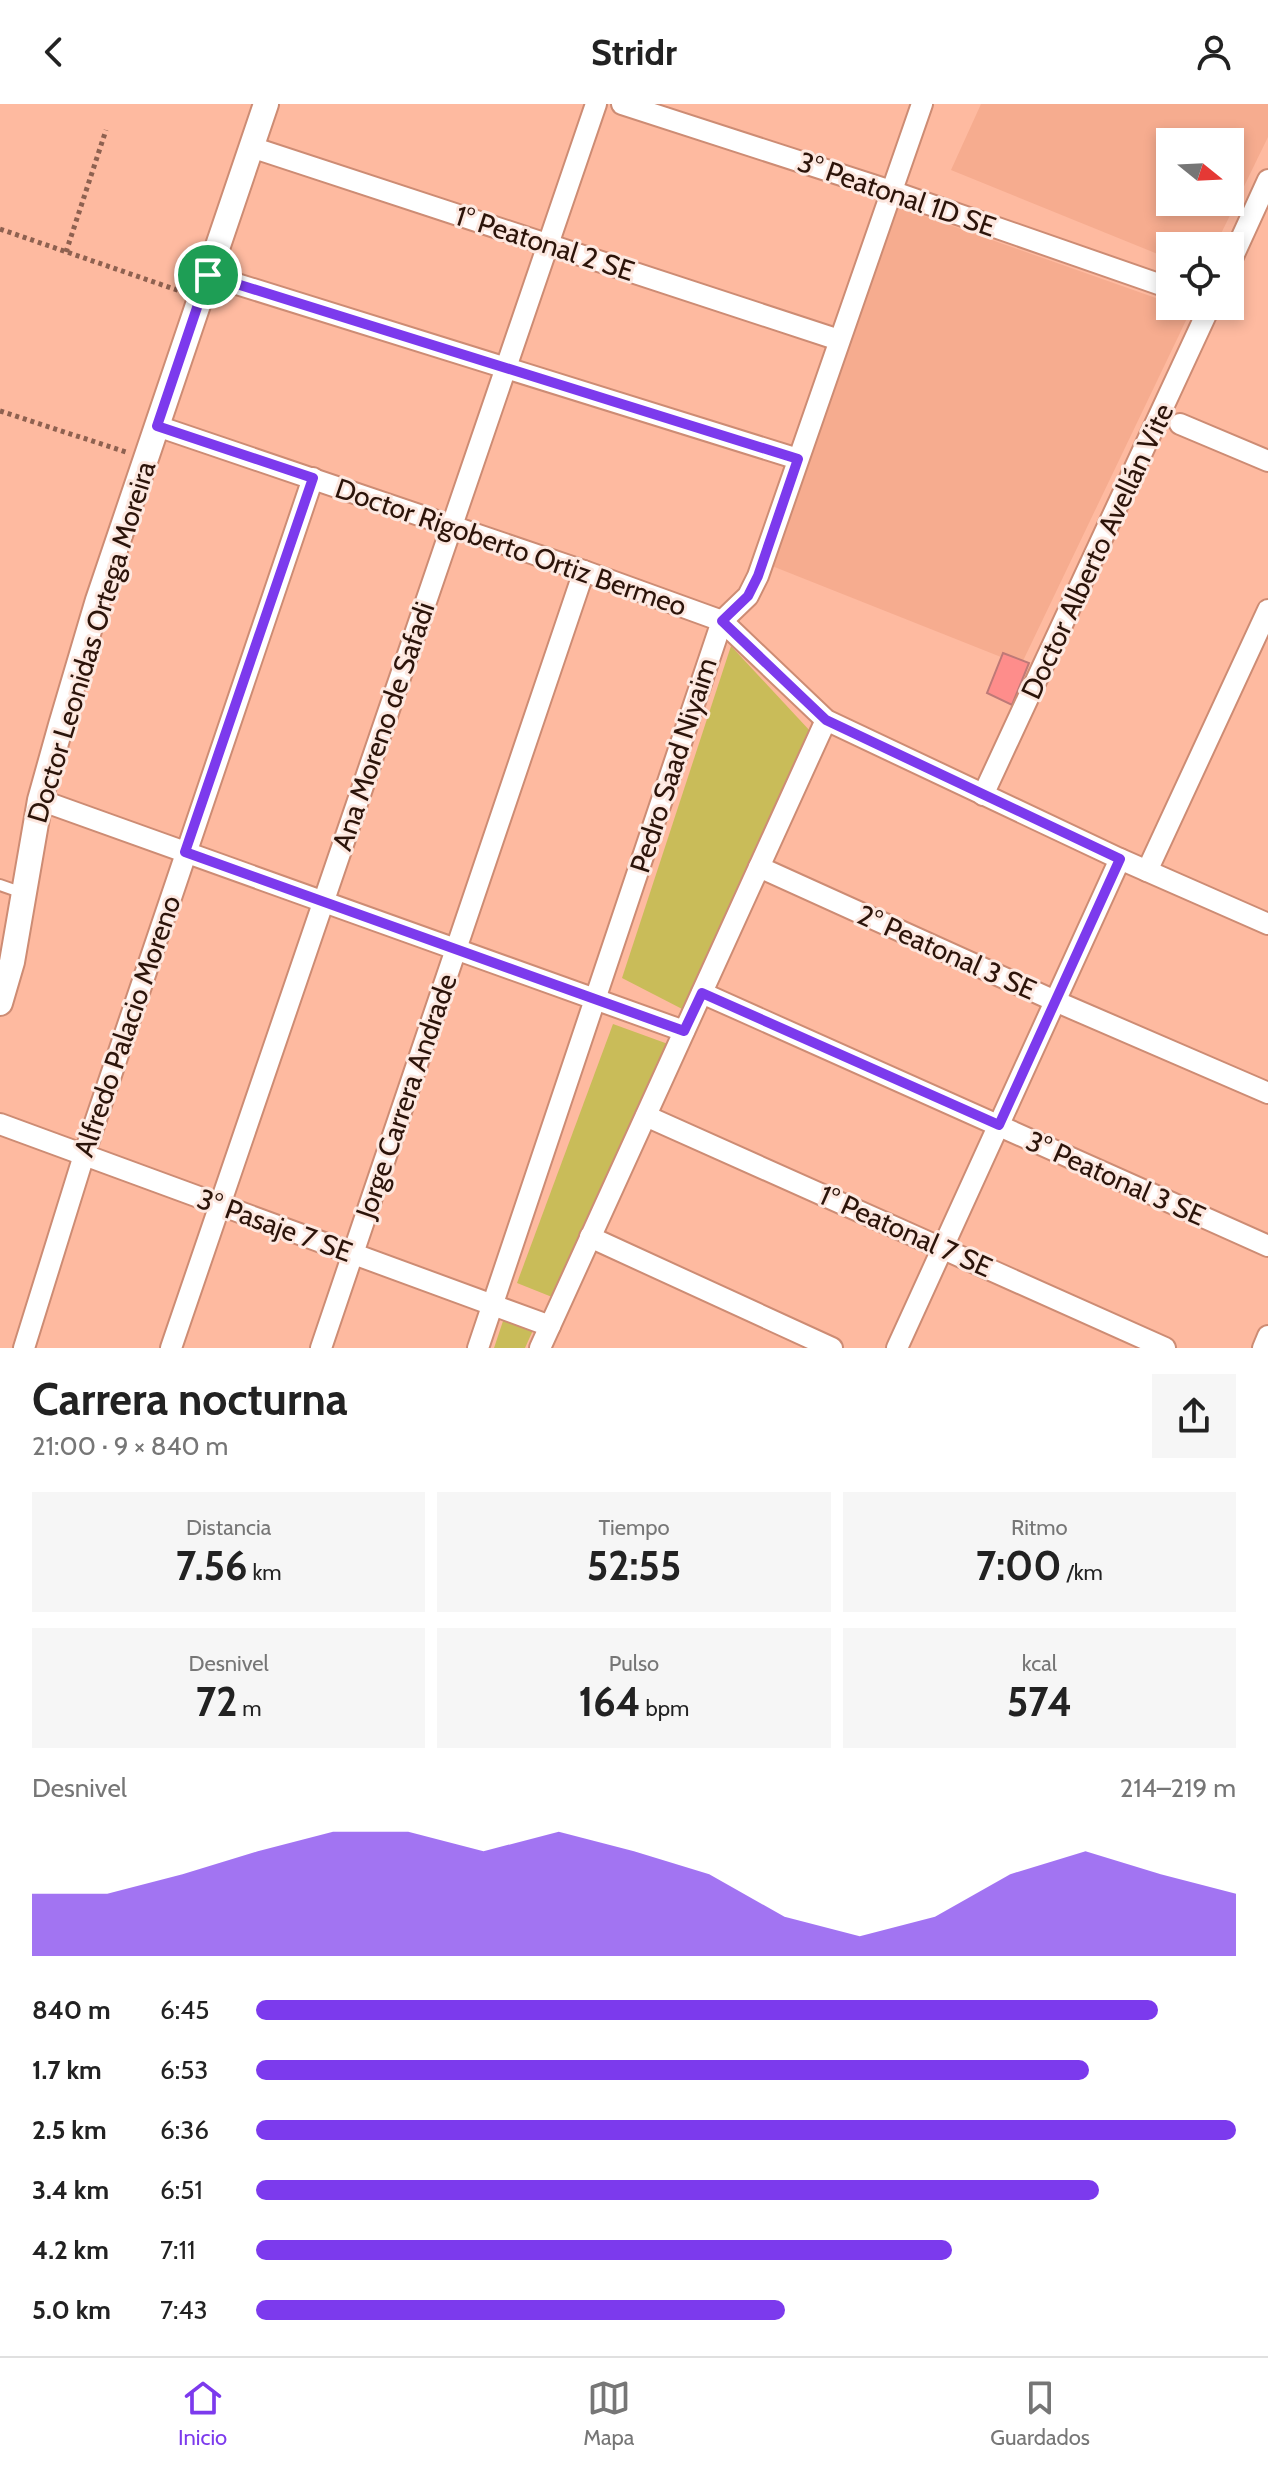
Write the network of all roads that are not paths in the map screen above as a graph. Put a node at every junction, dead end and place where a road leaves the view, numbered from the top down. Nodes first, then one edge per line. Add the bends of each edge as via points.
1 (266, 104) edge
2 (596, 104) edge
3 (622, 104) edge
4 (922, 104) edge
5 (251, 147) junction
6 (1268, 180) edge
7 (891, 191) junction
8 (1244, 232) edge
9 (548, 244) junction
10 (1156, 283) edge
11 (204, 286) junction
12 (1204, 320) edge
13 (839, 340) junction
14 (506, 368) junction
15 (1180, 424) dead end
16 (157, 426) junction
17 (798, 459) junction
18 (1268, 461) edge
19 (313, 478) junction
20 (452, 526) junction
21 (584, 571) junction
22 (1268, 610) edge
23 (722, 621) junction
24 (826, 720) junction
25 (983, 795) junction
26 (40, 800) junction
27 (185, 852) junction
28 (1120, 859) junction
29 (759, 867) junction
30 (1147, 871) junction
31 (12, 889) edge
32 (323, 902) junction
33 (1268, 924) edge
34 (456, 949) junction
35 (702, 993) junction
36 (595, 1000) junction
37 (1055, 1001) junction
38 (0, 1003) edge
39 (684, 1031) junction
40 (1268, 1093) edge
41 (646, 1116) junction
42 (0, 1124) edge
43 (999, 1125) junction
44 (84, 1155) junction
45 (220, 1205) junction
46 (590, 1237) junction
47 (1268, 1246) edge
48 (943, 1248) junction
49 (353, 1253) junction
50 (493, 1305) junction
51 (550, 1326) junction
52 (1268, 1336) edge
53 (24, 1348) edge
54 (171, 1348) edge
55 (321, 1348) edge
56 (478, 1348) edge
57 (540, 1348) edge
58 (832, 1348) edge
59 (897, 1348) edge
60 (1165, 1348) edge
61 (1263, 1348) edge

1 - 5 street, Doctor Leonidas Ortega Moreira
2 - 9 street, Ana Moreno de Safadi
3 - 7 street, 3° Peatonal 1D SE
4 - 7 street, Pedro Saad Niyaim
5 - 9 street, 1° Peatonal 2 SE
5 - 11 street, Doctor Leonidas Ortega Moreira
6 - 8 street
7 - 10 street, 3° Peatonal 1D SE
7 - 13 street, Pedro Saad Niyaim
9 - 13 street, 1° Peatonal 2 SE
9 - 14 street, Ana Moreno de Safadi
11 - 14 street
11 - 16 street, Doctor Leonidas Ortega Moreira
12 - 25 street, Doctor Alberto Avellán Vite
13 - 17 street, Pedro Saad Niyaim
14 - 17 street
14 - 20 street, Ana Moreno de Safadi
15 - 18 street
16 - 19 street, Doctor Rigoberto Ortiz Bermeo
16 - 26 street, Doctor Leonidas Ortega Moreira via 98,600
17 - 23 street, Pedro Saad Niyaim via 758,576 748,596
19 - 20 street, Doctor Rigoberto Ortiz Bermeo
19 - 27 street, Alfredo Palacio Moreno
20 - 21 street, Doctor Rigoberto Ortiz Bermeo
20 - 32 street, Ana Moreno de Safadi
21 - 23 street, Doctor Rigoberto Ortiz Bermeo
21 - 34 street, Jorge Carrera Andrade
22 - 30 street
23 - 24 street, Doctor Rigoberto Ortiz Bermeo
23 - 36 street, Pedro Saad Niyaim
24 - 25 street, Doctor Rigoberto Ortiz Bermeo
24 - 29 street
25 - 28 street, Doctor Rigoberto Ortiz Bermeo
26 - 27 street
26 - 31 street, Doctor Leonidas Ortega Moreira
27 - 32 street
27 - 44 street, Alfredo Palacio Moreno
28 - 30 street, Doctor Rigoberto Ortiz Bermeo
28 - 37 street
29 - 35 street
29 - 37 street, 2° Peatonal 3 SE
30 - 33 street, Doctor Rigoberto Ortiz Bermeo
31 - 38 street, Doctor Leonidas Ortega Moreira via 12,962
32 - 34 street
32 - 45 street, Ana Moreno de Safadi
34 - 36 street
34 - 49 street, Jorge Carrera Andrade
35 - 39 street
35 - 43 street, 3° Peatonal 3 SE
36 - 39 street
36 - 50 street, Pedro Saad Niyaim
37 - 40 street, 2° Peatonal 3 SE
37 - 43 street
39 - 41 street
41 - 46 street
41 - 48 street, 1° Peatonal 7 SE
42 - 44 street, 3° Pasaje 7 SE
43 - 47 street, 3° Peatonal 3 SE
43 - 48 street
44 - 45 street, 3° Pasaje 7 SE
44 - 53 street, Alfredo Palacio Moreno
45 - 49 street, 3° Pasaje 7 SE
45 - 54 street, Ana Moreno de Safadi
46 - 51 street
46 - 58 street
48 - 59 street
48 - 60 street, 1° Peatonal 7 SE
49 - 50 street, 3° Pasaje 7 SE
49 - 55 street, Jorge Carrera Andrade
50 - 51 street, 3° Pasaje 7 SE
50 - 56 street, Pedro Saad Niyaim
51 - 57 street
52 - 61 street

